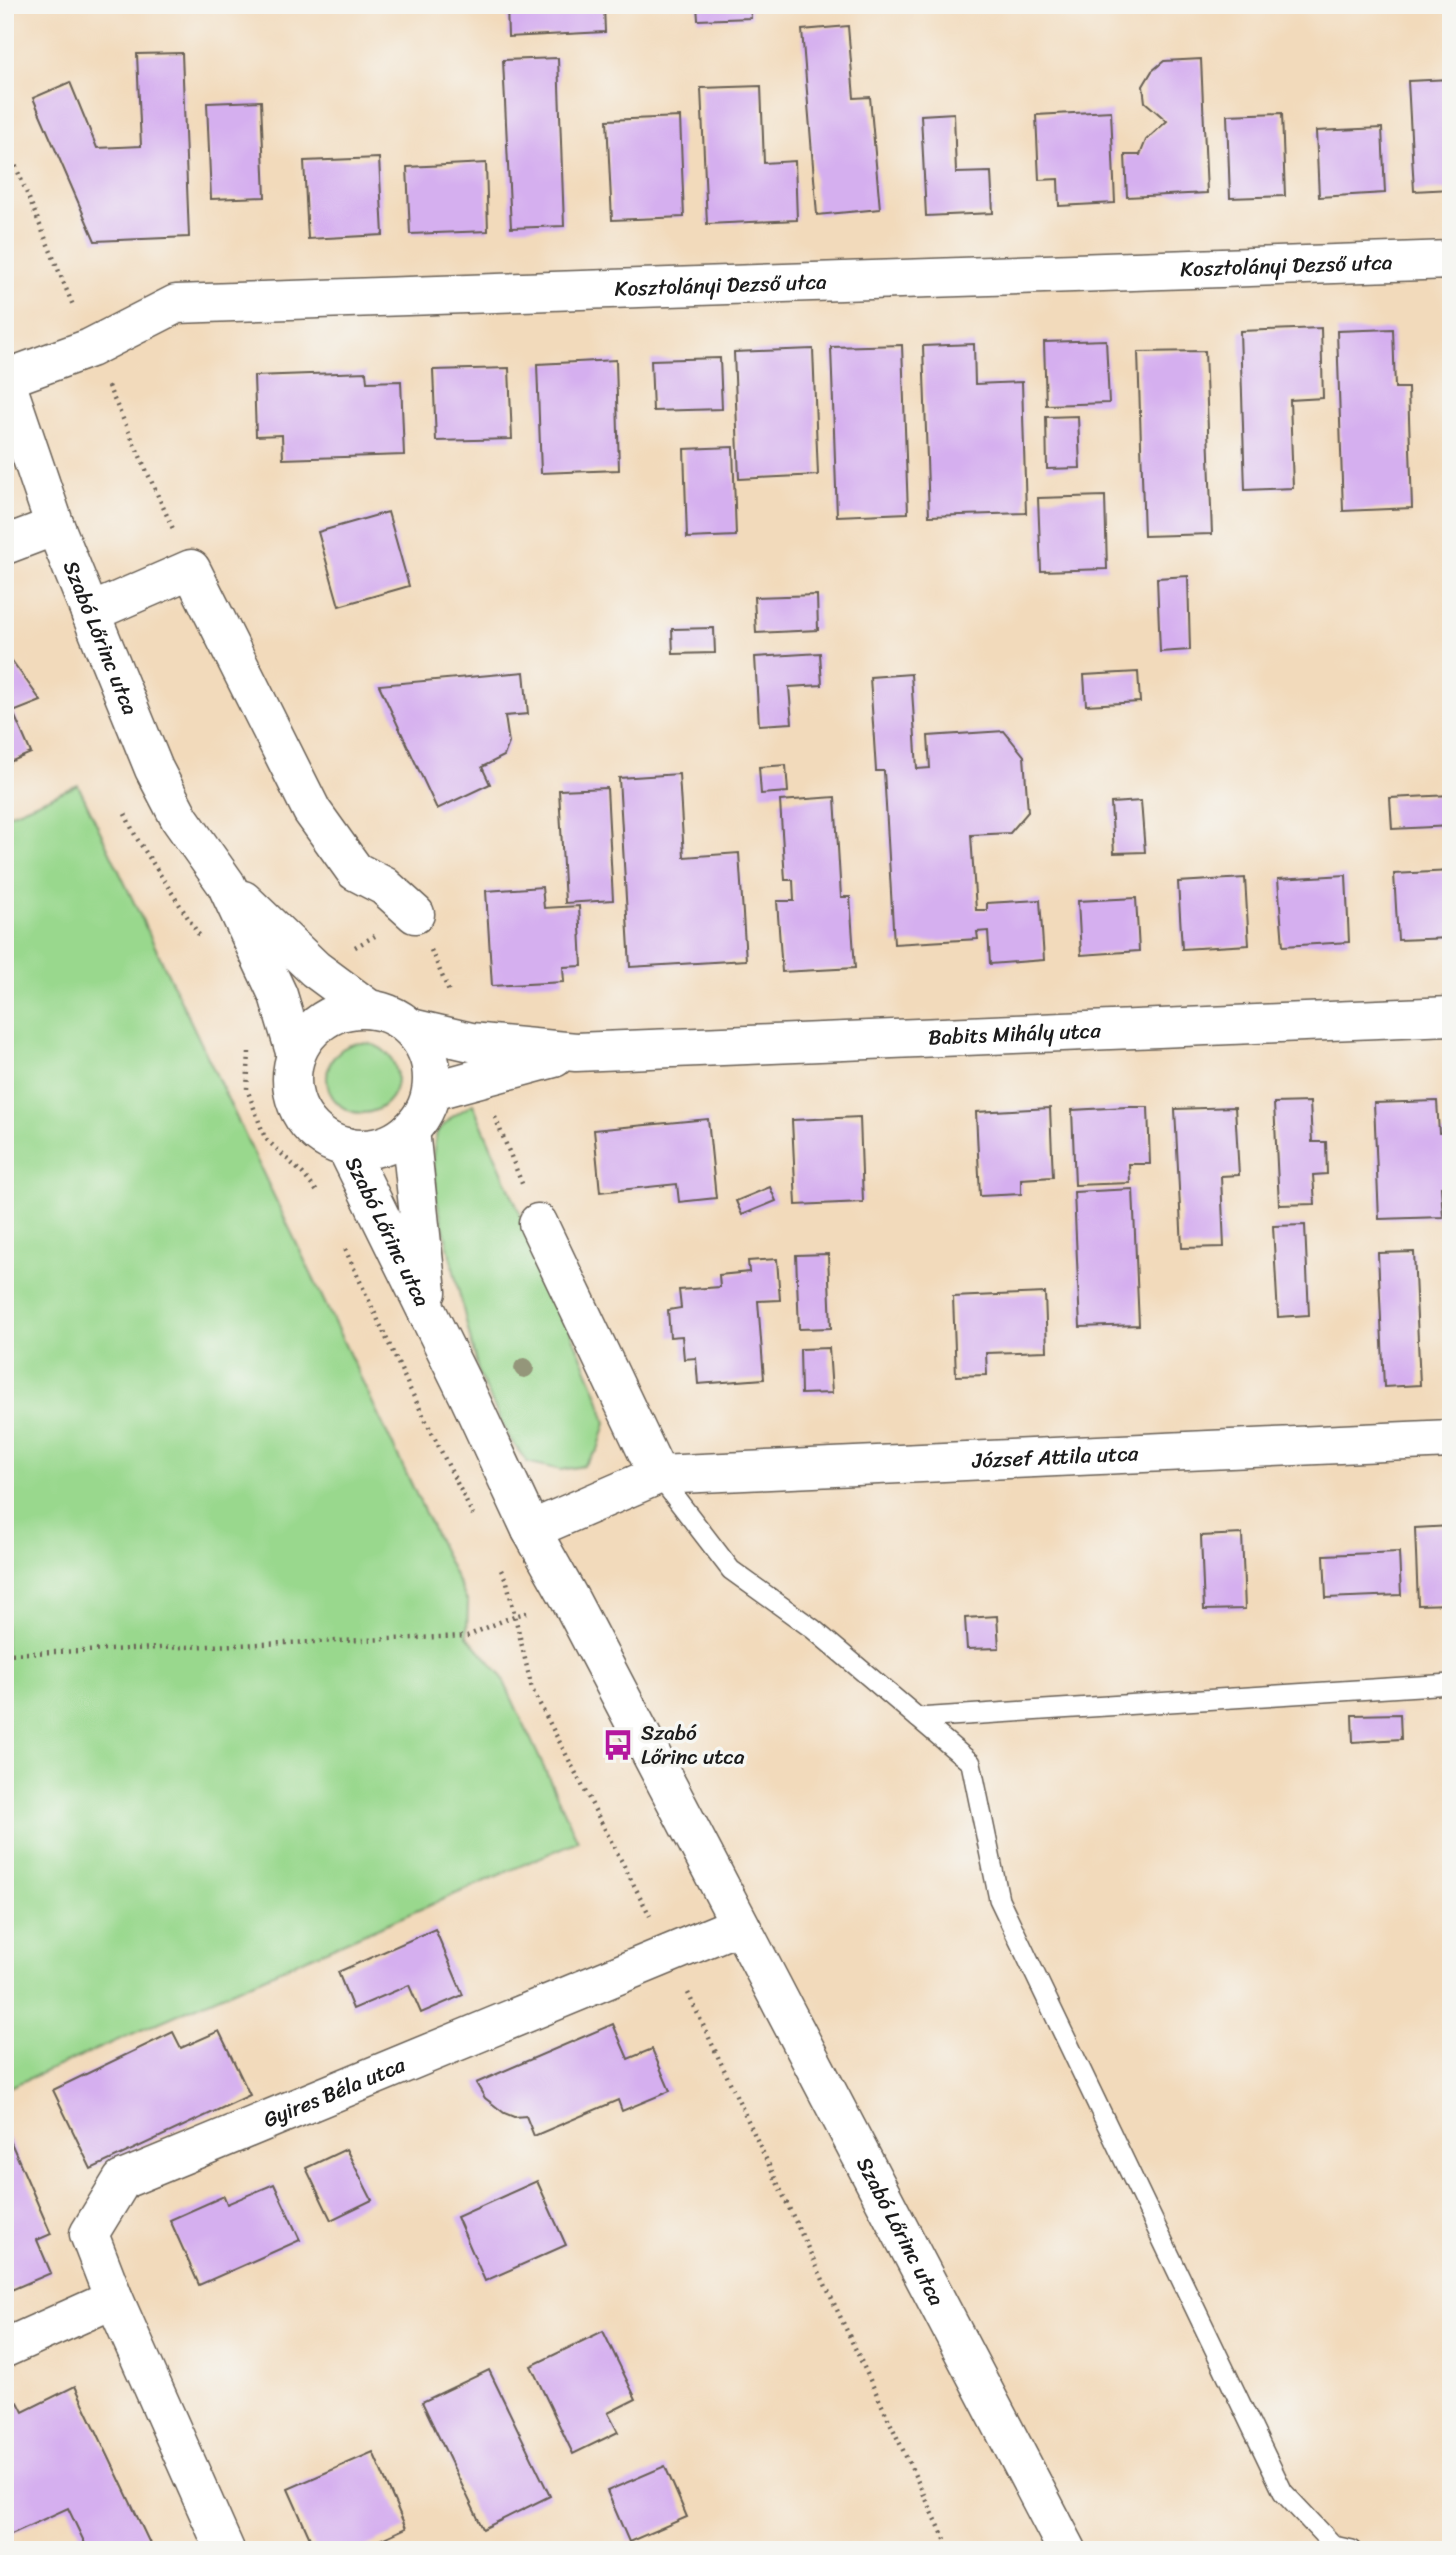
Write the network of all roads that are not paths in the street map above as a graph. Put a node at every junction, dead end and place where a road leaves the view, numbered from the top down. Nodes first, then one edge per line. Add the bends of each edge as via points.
1 (1451, 260) edge
2 (5, 379) edge
3 (55, 526) junction
4 (5, 545) edge
5 (90, 613) junction
6 (226, 884) junction
7 (415, 914) dead end
8 (369, 1009) junction
9 (1451, 1016) edge
10 (411, 1028) junction
11 (576, 1052) junction
12 (296, 1055) junction
13 (432, 1091) junction
14 (410, 1130) junction
15 (346, 1147) junction
16 (538, 1223) dead end
17 (429, 1315) junction
18 (1451, 1439) edge
19 (658, 1475) junction
20 (531, 1530) junction
21 (1451, 1684) edge
22 (918, 1718) junction
23 (739, 1926) junction
24 (114, 2299) junction
25 (5, 2348) edge
26 (225, 2550) edge
27 (1067, 2550) edge
28 (1352, 2550) edge

1 - 2 street, Kosztolányi Dezső utca via 176,304 90,348
2 - 3 street, Szabó Lőrinc utca
3 - 4 street
3 - 5 street, Szabó Lőrinc utca
5 - 6 street, Szabó Lőrinc utca via 153,769 180,819
5 - 7 street via 191,569 312,811 355,870 384,886
6 - 8 street, Szabó Lőrinc utca via 315,969
6 - 12 street, Szabó Lőrinc utca via 278,995
8 - 10 street via 391,1015
8 - 12 street via 346,1011 325,1020 307,1035
9 - 11 street, Babits Mihály utca
10 - 11 street, Babits Mihály utca via 471,1042
10 - 13 street via 425,1046 432,1068
11 - 13 street, Babits Mihály utca
12 - 15 street via 292,1079 296,1102 307,1122 324,1138
13 - 14 street
14 - 15 street via 369,1148
14 - 17 street, Szabó Lőrinc utca
15 - 17 street, Szabó Lőrinc utca
16 - 19 street
17 - 20 street, Szabó Lőrinc utca
18 - 19 street, József Attila utca
19 - 20 street
19 - 22 lane via 731,1570 813,1629
20 - 23 street, Szabó Lőrinc utca
21 - 22 lane
22 - 28 lane via 971,1763 999,1899 1283,2492 1334,2546
23 - 24 street, Gyires Béla utca via 122,2180 89,2234
23 - 27 street, Szabó Lőrinc utca
24 - 25 street
24 - 26 street, Gyires Béla utca

